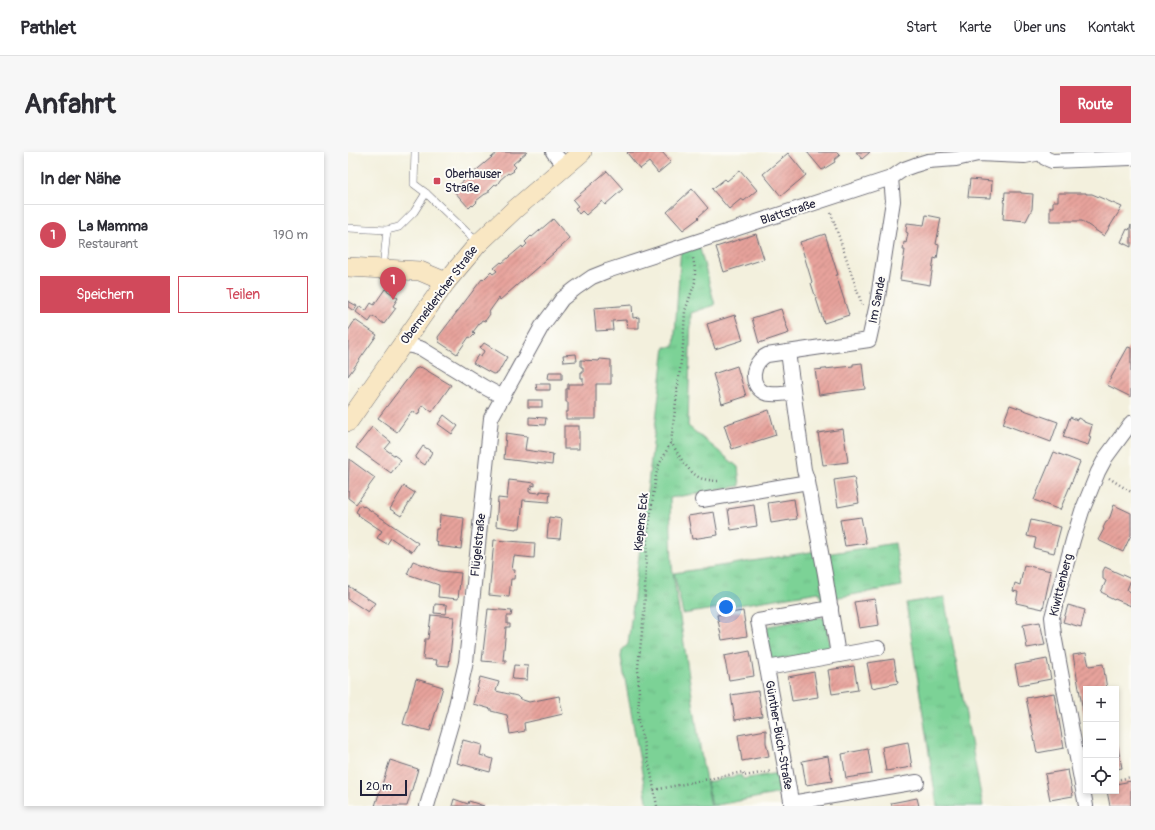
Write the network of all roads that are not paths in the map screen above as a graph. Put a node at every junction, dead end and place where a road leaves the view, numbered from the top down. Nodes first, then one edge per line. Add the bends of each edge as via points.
1 (414, 152) edge
2 (553, 152) edge
3 (582, 152) edge
4 (1041, 152) edge
5 (1131, 158) edge
6 (565, 166) junction
7 (891, 178) junction
8 (426, 193) junction
9 (348, 228) edge
10 (386, 230) junction
11 (478, 244) junction
12 (348, 267) edge
13 (383, 269) junction
14 (446, 282) junction
15 (402, 344) junction
16 (788, 352) junction
17 (793, 393) junction
18 (503, 397) junction
19 (348, 422) edge
20 (1131, 423) edge
21 (808, 482) junction
22 (702, 500) dead end
23 (831, 608) junction
24 (878, 648) dead end
25 (838, 655) junction
26 (767, 668) junction
27 (917, 782) dead end
28 (791, 804) edge
29 (426, 806) edge
30 (1086, 806) edge

1 - 8 lane via 414,184
2 - 6 street
3 - 6 main road, Obermeidericher Straße
4 - 5 street, Blattstraße via 1052,162
4 - 7 street, Blattstraße via 1025,156 978,154 928,162 904,169
6 - 11 main road, Obermeidericher Straße
7 - 16 street, Im Sande via 893,201 869,340
7 - 18 street, Blattstraße via 592,278 562,300 542,326
8 - 10 lane via 414,212 399,227
8 - 11 lane
9 - 10 lane
10 - 13 lane
11 - 14 main road, Obermeidericher Straße
12 - 13 main road
13 - 14 main road via 420,271
14 - 15 main road, Obermeidericher Straße
15 - 18 street via 422,349
15 - 19 main road, Obermeidericher Straße
16 - 17 street
16 - 17 street, Im Sande via 763,357 754,368 754,379 760,390 768,394
17 - 21 street
18 - 29 street, Flügelstraße via 490,424 466,662 454,714
20 - 30 street, Kiwittenberg via 1106,457 1082,511 1052,617
21 - 22 street
21 - 23 street
23 - 25 street
23 - 26 street, Günther-Büch-Straße via 758,621
24 - 25 street, Günther-Büch-Straße
25 - 26 street, Günther-Büch-Straße
26 - 28 street, Günther-Büch-Straße
27 - 28 street, Günther-Büch-Straße

